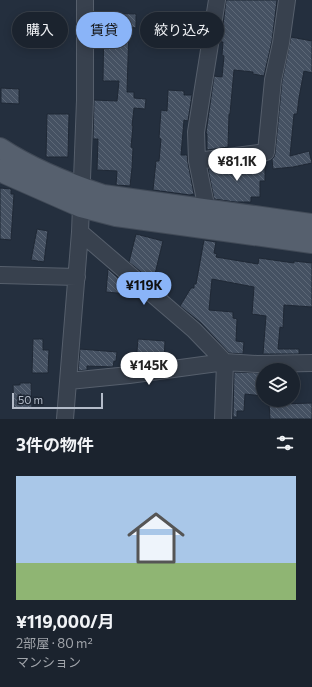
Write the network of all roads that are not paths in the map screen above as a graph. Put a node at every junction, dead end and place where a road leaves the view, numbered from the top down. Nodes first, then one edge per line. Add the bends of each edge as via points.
1 (86, 0) edge
2 (217, 0) edge
3 (286, 0) edge
4 (0, 148) edge
5 (197, 161) junction
6 (0, 170) edge
7 (81, 198) junction
8 (205, 210) junction
9 (312, 224) edge
10 (80, 232) junction
11 (312, 243) edge
12 (0, 276) edge
13 (77, 277) junction
14 (225, 362) junction
15 (312, 363) edge
16 (69, 381) junction
17 (65, 419) edge
18 (223, 419) edge

1 - 7 street
2 - 5 street via 196,132
3 - 5 street via 273,80 266,152
4 - 7 main road via 50,175
5 - 8 street
6 - 7 main road
7 - 8 main road via 103,195
7 - 10 street
7 - 11 main road via 116,216
8 - 9 main road
10 - 13 street
10 - 14 street via 194,330
12 - 13 street
13 - 16 street
14 - 15 street
14 - 16 street
14 - 18 street
16 - 17 street

